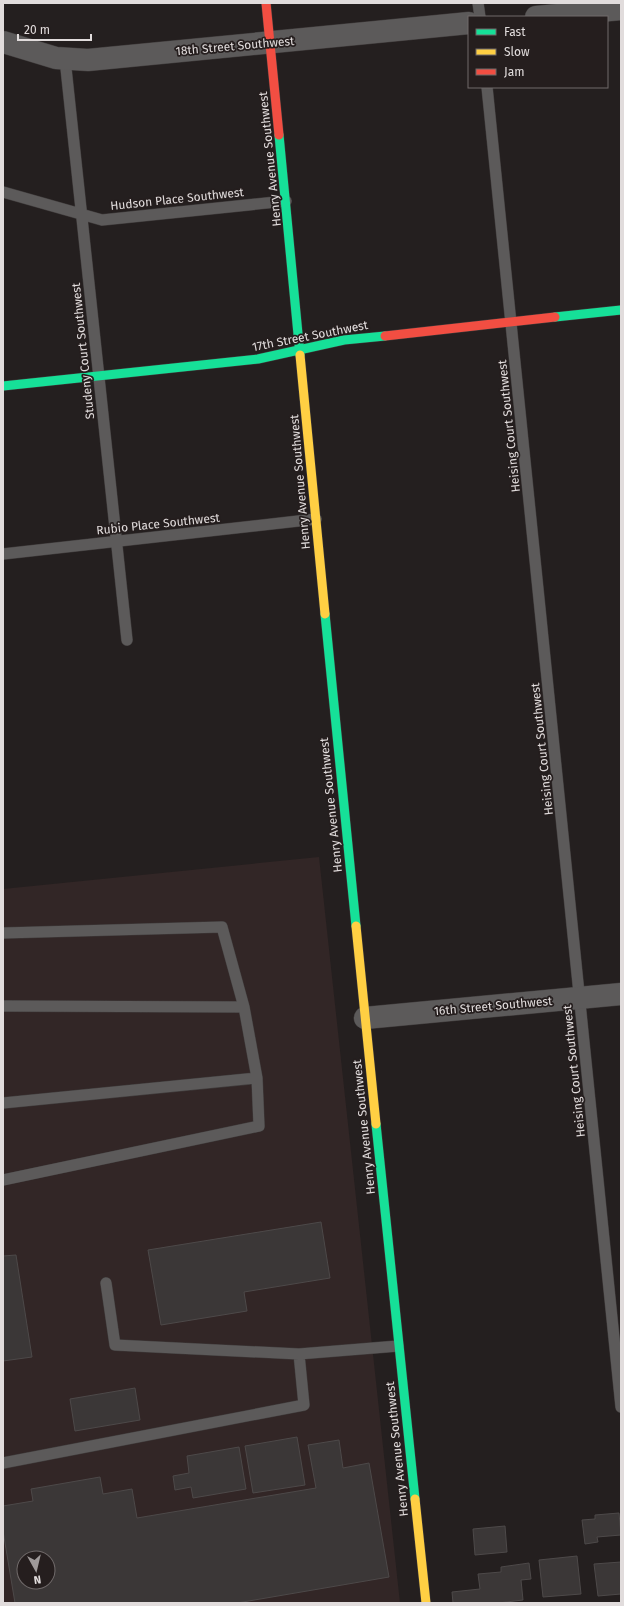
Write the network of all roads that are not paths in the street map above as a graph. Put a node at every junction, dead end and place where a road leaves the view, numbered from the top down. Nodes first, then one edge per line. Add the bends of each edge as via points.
1 (266, 3) edge
2 (478, 3) edge
3 (621, 9) edge
4 (480, 16) edge
5 (547, 16) edge
6 (468, 23) edge
7 (3, 42) edge
8 (270, 43) junction
9 (65, 59) junction
10 (488, 88) edge
11 (3, 192) edge
12 (286, 201) junction
13 (82, 215) junction
14 (621, 310) edge
15 (512, 321) junction
16 (300, 350) junction
17 (98, 375) junction
18 (3, 386) edge
19 (316, 519) junction
20 (116, 541) junction
21 (3, 554) edge
22 (127, 640) dead end
23 (3, 933) edge
24 (621, 994) edge
25 (580, 999) junction
26 (3, 1006) edge
27 (244, 1007) junction
28 (365, 1018) junction
29 (258, 1078) junction
30 (3, 1103) edge
31 (3, 1180) edge
32 (106, 1283) dead end
33 (398, 1346) junction
34 (299, 1354) junction
35 (621, 1408) edge
36 (3, 1463) edge
37 (426, 1603) edge

1 - 8 street, Henry Avenue Southwest
2 - 4 lane
3 - 5 street
6 - 8 street, 18th Street Southwest
7 - 9 street, 18th Street Southwest
8 - 9 street, 18th Street Southwest via 88,60
8 - 12 street, Henry Avenue Southwest
9 - 13 lane, Studeny Court Southwest
10 - 15 lane, Heising Court Southwest
11 - 13 lane, Hudson Place Southwest
12 - 13 lane, Hudson Place Southwest via 102,220
12 - 16 street, Henry Avenue Southwest
13 - 17 lane, Studeny Court Southwest
14 - 15 street, 17th Street Southwest
15 - 16 street, 17th Street Southwest via 344,340
15 - 25 lane, Heising Court Southwest
16 - 17 street, 17th Street Southwest via 258,359
16 - 19 street, Henry Avenue Southwest
17 - 18 street, 17th Street Southwest
17 - 20 lane, Studeny Court Southwest
19 - 20 lane, Rubio Place Southwest
19 - 28 street, Henry Avenue Southwest
20 - 21 lane, Rubio Place Southwest
20 - 22 lane, Studeny Court Southwest
23 - 27 lane via 222,927
24 - 25 street, 16th Street Southwest
25 - 28 street, 16th Street Southwest
25 - 35 lane, Heising Court Southwest
26 - 27 lane
27 - 29 lane
28 - 33 street, Henry Avenue Southwest
29 - 30 lane
29 - 31 lane via 258,1126
32 - 34 lane via 115,1345
33 - 34 lane
33 - 37 street, Henry Avenue Southwest
34 - 36 lane via 304,1405

